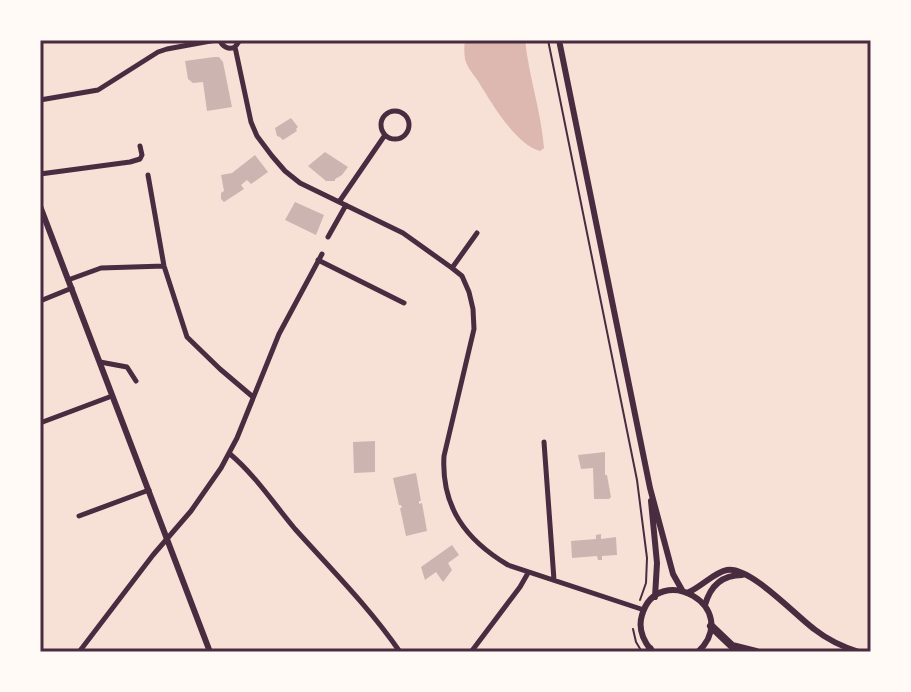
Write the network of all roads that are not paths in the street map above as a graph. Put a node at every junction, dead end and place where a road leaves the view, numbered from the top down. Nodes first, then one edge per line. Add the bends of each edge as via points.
1 (218, 40) edge
2 (240, 40) edge
3 (562, 40) edge
4 (235, 47) junction
5 (40, 100) edge
6 (385, 135) junction
7 (140, 146) dead end
8 (40, 174) edge
9 (148, 175) dead end
10 (342, 203) junction
11 (40, 206) edge
12 (477, 233) dead end
13 (328, 237) dead end
14 (164, 266) junction
15 (452, 268) junction
16 (68, 280) junction
17 (72, 288) junction
18 (40, 301) edge
19 (404, 303) dead end
20 (100, 362) junction
21 (136, 381) dead end
22 (112, 396) junction
23 (253, 397) junction
24 (40, 423) edge
25 (544, 442) dead end
26 (230, 454) junction
27 (650, 488) junction
28 (149, 490) junction
29 (79, 516) dead end
30 (167, 539) junction
31 (528, 573) junction
32 (748, 576) junction
33 (554, 580) junction
34 (685, 591) junction
35 (655, 597) junction
36 (705, 605) junction
37 (644, 610) junction
38 (711, 626) junction
39 (652, 651) edge
40 (79, 652) edge
41 (210, 652) edge
42 (400, 652) edge
43 (471, 652) edge
44 (698, 652) edge
45 (756, 652) edge
46 (859, 652) edge

1 - 4 street
1 - 5 street via 158,52 98,90
2 - 4 street
3 - 27 main road
4 - 10 street via 257,136 300,183
6 - 6 street via 404,136 410,124 406,115 385,114
6 - 10 street
7 - 8 street via 140,159 130,162
9 - 14 street
10 - 13 street
10 - 15 street via 403,233
11 - 16 main road
12 - 15 street
14 - 16 street via 101,268
14 - 23 street via 187,337
15 - 31 street via 467,284 474,329 444,456 446,490 476,542
16 - 17 main road
17 - 18 street
17 - 20 main road
19 - 23 street via 320,257
20 - 21 street via 127,367
20 - 22 main road
22 - 24 street
22 - 28 main road
23 - 26 street
25 - 33 street
26 - 30 street
26 - 42 street
27 - 34 main road via 673,574
27 - 35 main road
28 - 29 street
28 - 30 main road
30 - 40 street
30 - 41 main road
31 - 33 street
31 - 43 street
32 - 34 main road via 726,570
32 - 36 main road via 724,578 709,592
32 - 46 main road via 815,630
33 - 37 street
34 - 35 main road
34 - 36 main road
35 - 37 main road
36 - 38 main road
37 - 39 main road via 643,639
38 - 44 main road
38 - 45 highway via 732,646

